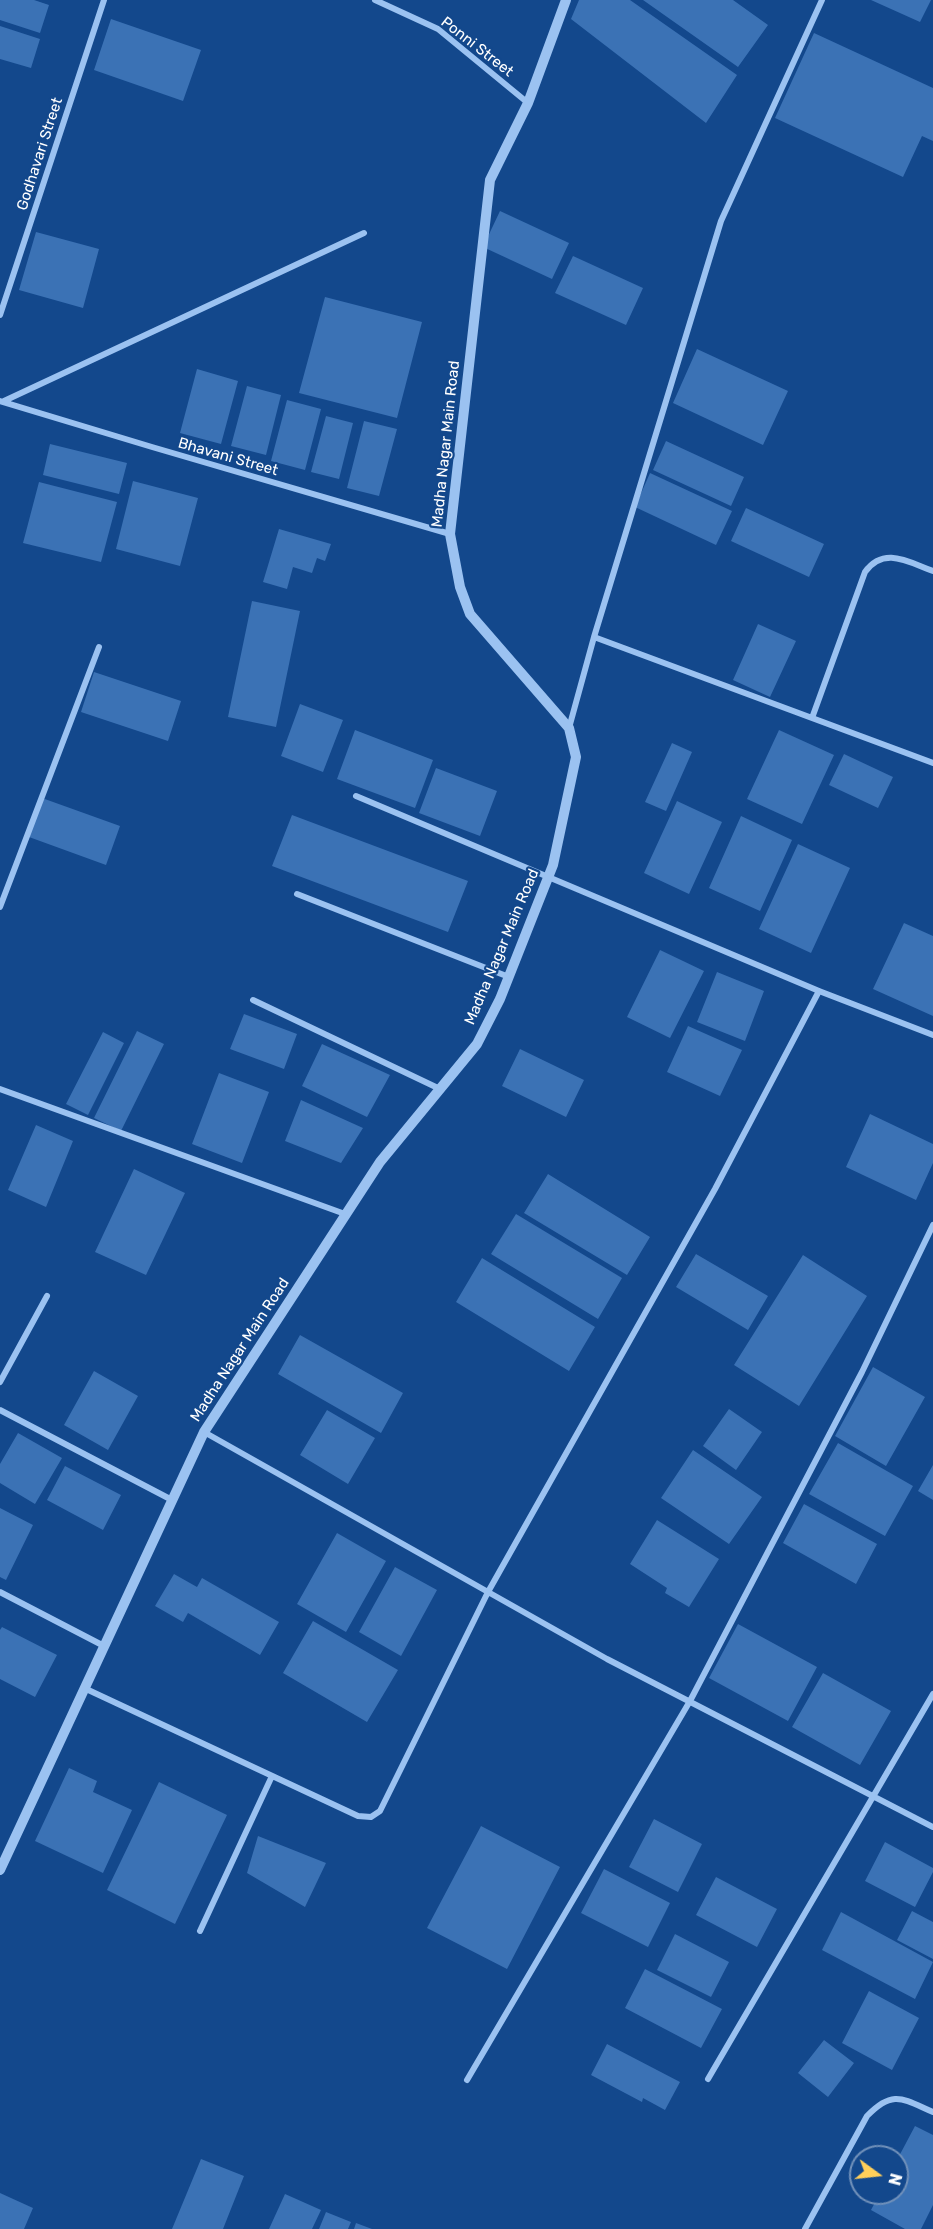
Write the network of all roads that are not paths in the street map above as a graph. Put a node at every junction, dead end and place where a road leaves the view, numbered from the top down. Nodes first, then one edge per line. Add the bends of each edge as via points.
1 (104, 0) edge
2 (375, 0) edge
3 (566, 0) edge
4 (822, 0) edge
5 (528, 103) junction
6 (364, 233) dead end
7 (0, 315) edge
8 (2, 401) edge
9 (450, 534) junction
10 (933, 571) edge
11 (594, 637) junction
12 (99, 647) dead end
13 (812, 718) junction
14 (569, 728) junction
15 (933, 763) edge
16 (356, 796) dead end
17 (548, 877) junction
18 (297, 894) dead end
19 (0, 907) edge
20 (509, 977) junction
21 (819, 991) junction
22 (253, 1000) dead end
23 (933, 1035) edge
24 (0, 1089) edge
25 (440, 1089) junction
26 (345, 1214) junction
27 (933, 1226) edge
28 (47, 1296) dead end
29 (0, 1382) edge
30 (0, 1410) edge
31 (204, 1432) junction
32 (172, 1500) junction
33 (0, 1592) edge
34 (488, 1592) junction
35 (104, 1646) junction
36 (84, 1688) junction
37 (933, 1694) edge
38 (690, 1701) junction
39 (272, 1776) junction
40 (874, 1797) junction
41 (933, 1827) edge
42 (0, 1870) edge
43 (200, 1931) dead end
44 (708, 2079) dead end
45 (467, 2080) dead end
46 (933, 2112) edge
47 (805, 2229) edge

1 - 7 street, Godhavari Street
2 - 5 street, Ponni Street via 438,29
3 - 5 street, Madha Nagar Main Road
4 - 11 street via 721,221
5 - 9 street, Madha Nagar Main Road via 490,180
6 - 8 street
8 - 9 street, Bhavani Street
9 - 14 street, Madha Nagar Main Road via 460,587 470,614
10 - 13 street via 897,558 873,562 865,573
11 - 13 street
11 - 14 street
12 - 19 street
13 - 15 street
14 - 17 street, Madha Nagar Main Road via 576,757
16 - 17 street
17 - 20 street, Madha Nagar Main Road
17 - 21 street
18 - 20 street
20 - 25 street, Madha Nagar Main Road via 477,1044
21 - 23 street
21 - 34 street via 715,1189
22 - 25 street
24 - 26 street
25 - 26 street, Madha Nagar Main Road via 380,1162
26 - 31 street, Madha Nagar Main Road
27 - 38 street via 862,1372
28 - 29 street
30 - 32 street
31 - 32 street, Madha Nagar Main Road
31 - 34 street
32 - 35 street, Madha Nagar Main Road
33 - 35 street
34 - 38 street
34 - 39 street via 380,1811 371,1817 358,1816
35 - 36 street, Madha Nagar Main Road
36 - 39 street
36 - 42 street, Madha Nagar Main Road
37 - 40 street
38 - 40 street
38 - 45 street
39 - 43 street
40 - 41 street
40 - 44 street
46 - 47 street via 904,2100 891,2098 880,2102 867,2116

